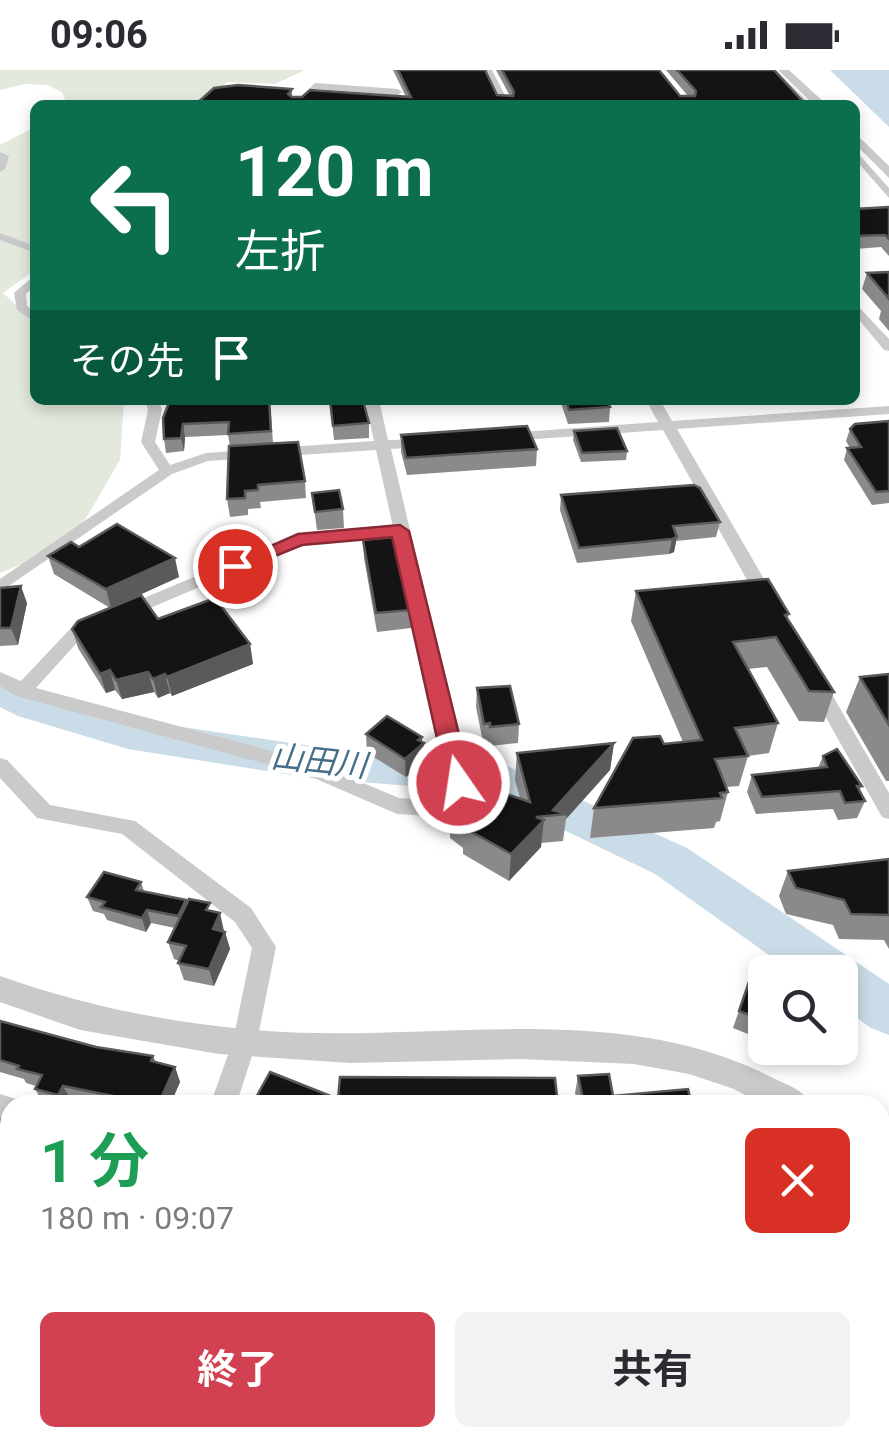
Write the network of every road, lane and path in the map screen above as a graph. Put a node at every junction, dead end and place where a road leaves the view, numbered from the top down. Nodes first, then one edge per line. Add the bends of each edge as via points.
1 (488, 70) edge
2 (771, 70) edge
3 (783, 70) edge
4 (302, 100) edge
5 (389, 100) edge
6 (503, 100) edge
7 (801, 100) edge
8 (816, 100) edge
9 (860, 147) edge
10 (860, 149) edge
11 (0, 155) edge
12 (0, 169) edge
13 (889, 174) edge
14 (889, 195) edge
15 (0, 236) edge
16 (30, 248) edge
17 (30, 284) edge
18 (860, 312) edge
19 (30, 314) edge
20 (889, 347) edge
21 (154, 405) edge
22 (373, 405) edge
23 (656, 405) edge
24 (889, 410) edge
25 (666, 426) junction
26 (495, 438) edge
27 (438, 442) edge
28 (380, 446) junction
29 (167, 470) junction
30 (400, 531) junction
31 (0, 587) edge
32 (782, 627) edge
33 (802, 660) edge
34 (0, 678) edge
35 (24, 691) junction
36 (0, 765) edge
37 (889, 811) edge
38 (0, 989) edge
39 (245, 1042) junction
40 (227, 1095) edge
41 (779, 1095) edge

1 - 6 street
2 - 7 street
3 - 8 street
4 - 5 street via 315,86 396,86
9 - 13 street
10 - 14 street
11 - 12 street
15 - 16 street
17 - 19 street via 20,293
18 - 20 street
21 - 29 street via 148,442
22 - 28 street
23 - 25 street
24 - 25 street
25 - 26 street
25 - 32 street
27 - 28 street
28 - 29 street via 206,457
28 - 30 street
29 - 31 street
30 - 35 street via 298,539 76,633
30 - 35 street via 459,783 470,800 444,809 397,806 312,769
33 - 37 street
34 - 35 street
36 - 39 street via 44,812 128,828 243,916 264,947
38 - 39 street via 122,1026
39 - 40 street
39 - 41 street via 349,1049 570,1044 662,1053

